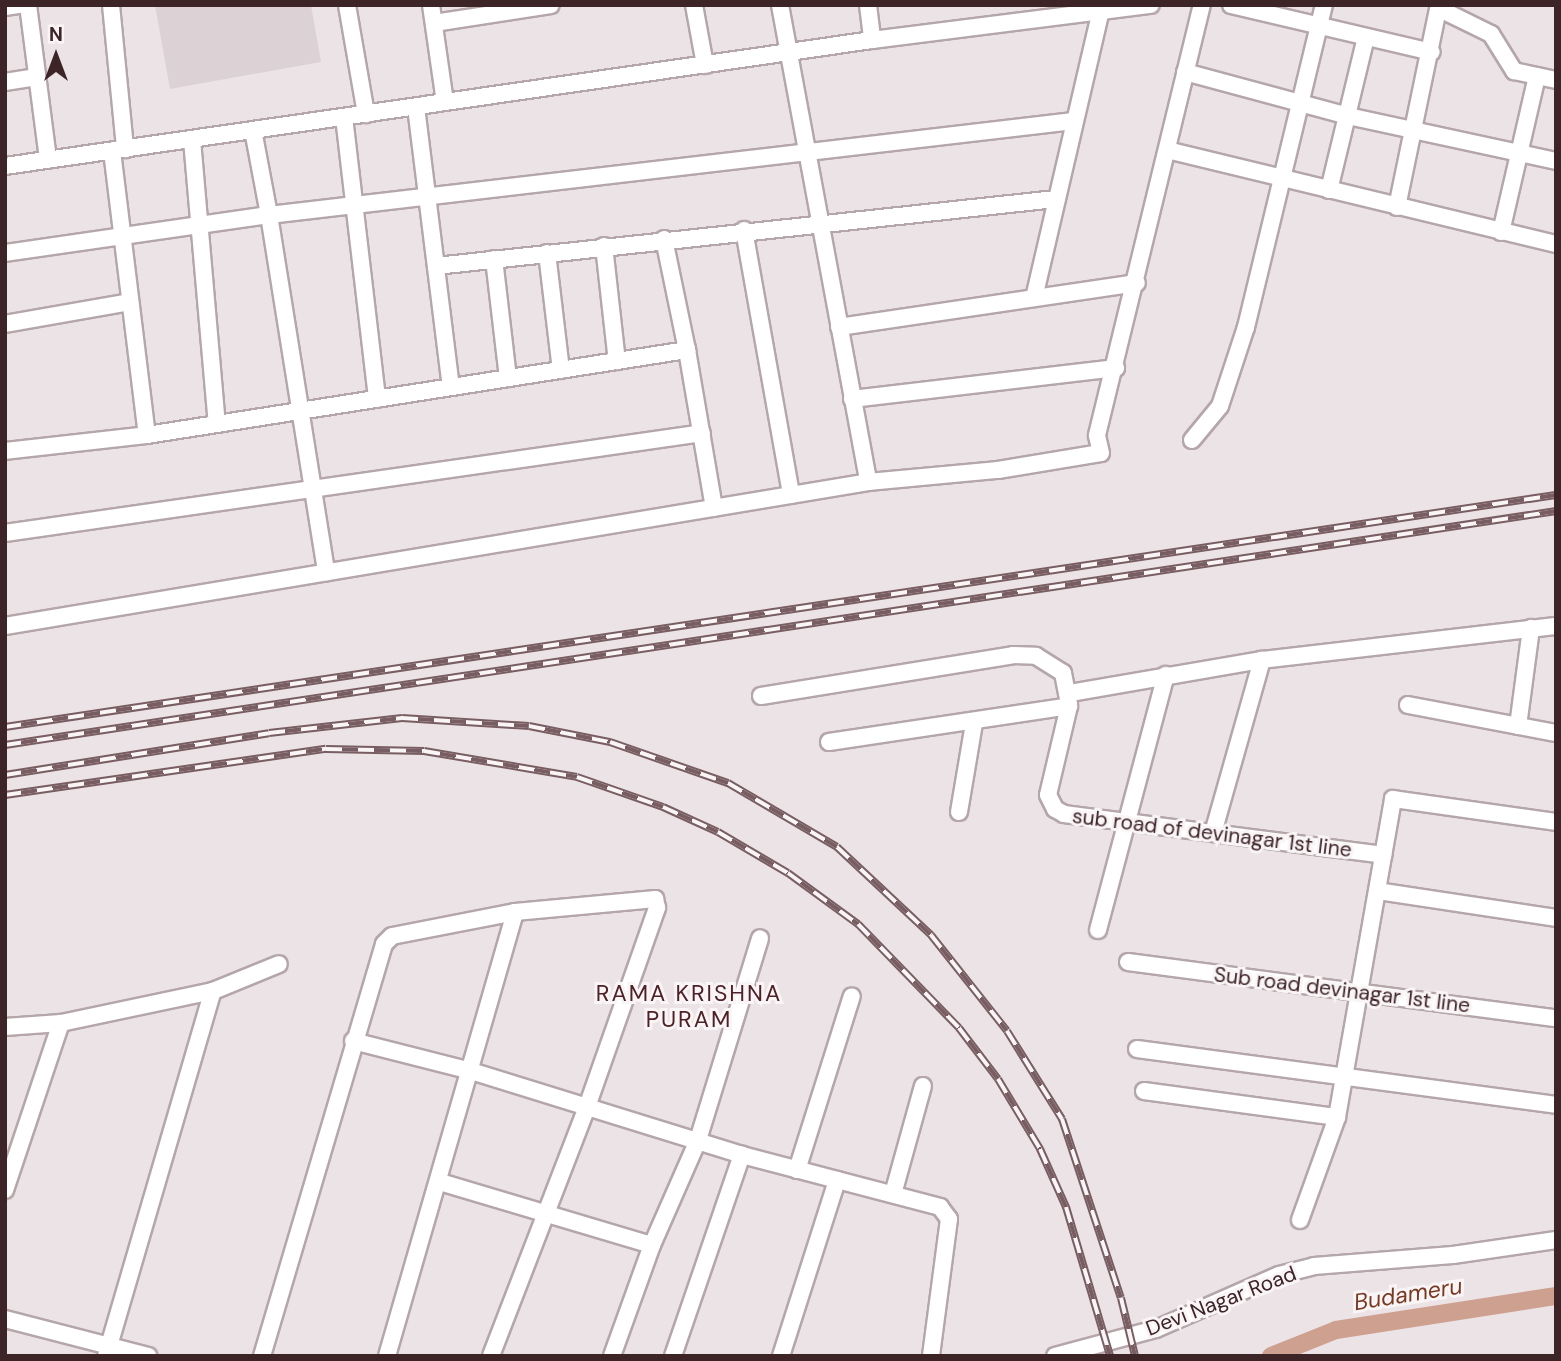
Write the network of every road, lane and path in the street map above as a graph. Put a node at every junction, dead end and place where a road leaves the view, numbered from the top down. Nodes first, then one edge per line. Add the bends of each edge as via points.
1 (20, 5) edge
2 (28, 5) edge
3 (111, 5) edge
4 (347, 5) edge
5 (431, 5) edge
6 (551, 5) edge
7 (694, 5) edge
8 (780, 5) edge
9 (868, 5) edge
10 (1151, 5) edge
11 (1202, 5) edge
12 (1231, 5) edge
13 (1324, 5) edge
14 (1440, 7) edge
15 (5, 8) edge
16 (1102, 8) edge
17 (434, 23) junction
18 (1319, 27) junction
19 (1366, 37) junction
20 (872, 40) junction
21 (1432, 52) junction
22 (789, 53) junction
23 (705, 65) junction
24 (1185, 72) junction
25 (1537, 76) junction
26 (37, 77) junction
27 (1556, 80) edge
28 (5, 82) edge
29 (445, 102) junction
30 (1299, 103) junction
31 (416, 107) junction
32 (366, 114) junction
33 (344, 117) junction
34 (1348, 117) junction
35 (1074, 121) junction
36 (253, 130) junction
37 (1414, 130) junction
38 (192, 139) junction
39 (119, 150) junction
40 (1167, 150) junction
41 (807, 152) junction
42 (1520, 153) junction
43 (48, 160) junction
44 (1556, 161) edge
45 (5, 166) edge
46 (1284, 179) junction
47 (1329, 190) junction
48 (427, 196) junction
49 (1056, 199) junction
50 (353, 205) junction
51 (1397, 207) junction
52 (269, 215) junction
53 (820, 221) junction
54 (197, 226) junction
55 (744, 230) junction
56 (1502, 232) junction
57 (122, 237) junction
58 (664, 239) junction
59 (1556, 244) edge
60 (604, 246) junction
61 (5, 253) edge
62 (547, 253) junction
63 (494, 259) junction
64 (436, 266) junction
65 (1138, 284) junction
66 (1034, 298) junction
67 (130, 302) junction
68 (5, 324) edge
69 (839, 327) junction
70 (687, 350) junction
71 (617, 361) junction
72 (1116, 368) junction
73 (561, 370) junction
74 (508, 378) junction
75 (451, 387) junction
76 (377, 399) junction
77 (852, 399) junction
78 (297, 409) junction
79 (217, 423) junction
80 (702, 433) junction
81 (147, 435) junction
82 (1192, 440) dead end
83 (5, 451) edge
84 (868, 482) junction
85 (310, 486) junction
86 (791, 495) junction
87 (714, 508) junction
88 (5, 533) edge
89 (326, 572) junction
90 (5, 626) edge
91 (1556, 626) edge
92 (1531, 628) junction
93 (1262, 660) junction
94 (1166, 676) junction
95 (761, 696) dead end
96 (1070, 699) junction
97 (1408, 705) dead end
98 (974, 723) junction
99 (1518, 726) junction
100 (1556, 733) edge
101 (829, 742) dead end
102 (959, 812) dead end
103 (1127, 820) junction
104 (1556, 822) edge
105 (1213, 833) junction
106 (1383, 855) junction
107 (1378, 891) junction
108 (515, 912) junction
109 (1556, 918) edge
110 (1098, 930) dead end
111 (760, 938) dead end
112 (1128, 962) dead end
113 (279, 964) dead end
114 (213, 991) junction
115 (1360, 992) junction
116 (852, 996) dead end
117 (1556, 1018) edge
118 (61, 1023) junction
119 (5, 1027) edge
120 (353, 1041) junction
121 (1137, 1049) dead end
122 (471, 1071) junction
123 (1342, 1078) junction
124 (923, 1086) dead end
125 (1144, 1091) dead end
126 (1556, 1104) edge
127 (587, 1107) junction
128 (1337, 1117) junction
129 (698, 1140) junction
130 (741, 1155) junction
131 (797, 1170) junction
132 (837, 1180) junction
133 (440, 1182) junction
134 (5, 1190) edge
135 (893, 1194) junction
136 (547, 1213) junction
137 (1300, 1220) dead end
138 (1556, 1240) edge
139 (652, 1245) junction
140 (5, 1318) edge
141 (107, 1350) edge
142 (148, 1356) edge
143 (262, 1356) edge
144 (387, 1356) edge
145 (491, 1356) edge
146 (612, 1356) edge
147 (673, 1356) edge
148 (781, 1356) edge
149 (930, 1356) edge
150 (1055, 1356) edge

1 - 15 street
2 - 26 street
3 - 39 street
4 - 32 street
5 - 17 street
6 - 17 street
7 - 23 street
8 - 22 street
9 - 20 street
10 - 16 street
11 - 24 street
12 - 18 street
13 - 18 street
14 - 21 street
14 - 25 street via 1491,34 1514,71
16 - 20 street
16 - 35 street
17 - 29 street
18 - 19 street
18 - 30 street
19 - 21 street
19 - 34 street
20 - 22 street
21 - 37 street
22 - 23 street
22 - 41 street
23 - 29 street
24 - 30 street
24 - 40 street
25 - 27 street
25 - 42 street
26 - 28 street
26 - 43 street
29 - 31 street
30 - 34 street
30 - 46 street
31 - 32 street
31 - 48 street
32 - 33 street
33 - 36 street
33 - 50 street
34 - 37 street
34 - 47 street
35 - 41 street
35 - 49 street
36 - 38 street
36 - 52 street
37 - 42 street
37 - 51 street
38 - 39 street
38 - 54 street
39 - 43 street
39 - 57 street
40 - 46 street
40 - 65 street
41 - 48 street
41 - 53 street
42 - 44 street
42 - 56 street
43 - 45 street
46 - 47 street
46 - 82 street via 1225,394 1213,418
47 - 51 street
48 - 50 street
48 - 64 street
49 - 53 street
49 - 66 street
50 - 52 street
50 - 76 street
51 - 56 street
52 - 54 street
52 - 78 street
53 - 55 street
53 - 69 street
54 - 57 street
54 - 79 street
55 - 58 street
55 - 86 street
56 - 59 street
57 - 61 street
57 - 67 street
58 - 60 street
58 - 70 street
60 - 62 street
60 - 71 street
62 - 63 street
62 - 73 street
63 - 64 street
63 - 74 street
64 - 75 street
65 - 66 street
65 - 72 street
66 - 69 street
67 - 68 street
67 - 81 street
69 - 77 street
70 - 71 street
70 - 80 street
71 - 73 street
72 - 77 street
72 - 84 street via 1097,435 1101,453 998,470
73 - 74 street
74 - 75 street
75 - 76 street
76 - 78 street
77 - 84 street
78 - 79 street
78 - 85 street
79 - 81 street
80 - 85 street
80 - 87 street
81 - 83 street
84 - 86 street
85 - 88 street
85 - 89 street
86 - 87 street
87 - 89 street
89 - 90 street
91 - 92 street
92 - 93 street
92 - 99 street
93 - 94 street
93 - 105 street
94 - 96 street
94 - 103 street
95 - 96 street via 1013,654 1048,661 1063,673
96 - 98 street
96 - 103 street, sub road of devinagar 1st line via 1048,795 1051,804 1064,814
97 - 99 street
98 - 101 street
98 - 102 street
99 - 100 street
103 - 105 street, sub road of devinagar 1st line
103 - 110 street
104 - 106 street via 1393,799
105 - 106 street, sub road of devinagar 1st line
106 - 107 street
107 - 109 street
107 - 115 street
108 - 120 street via 392,936 379,954
108 - 122 street
108 - 127 street via 655,900 657,908
111 - 129 street
112 - 115 street, Sub road devinagar 1st line
113 - 114 street
114 - 118 street
114 - 141 street
115 - 117 street, Sub road devinagar 1st line
115 - 123 street
116 - 131 street
118 - 119 street
118 - 134 street
120 - 122 street
120 - 143 street
121 - 123 street
122 - 127 street
122 - 133 street
123 - 126 street
123 - 128 street
124 - 135 street
125 - 128 street
127 - 129 street
127 - 136 street
128 - 137 street
129 - 130 street
129 - 139 street
130 - 131 street
130 - 147 street
131 - 132 street
132 - 135 street
132 - 148 street
133 - 136 street
133 - 144 street
135 - 149 street via 940,1207 949,1219
136 - 139 street
136 - 145 street
138 - 150 street, Devi Nagar Road via 1452,1255 1314,1266 1279,1275 1156,1329
139 - 146 street
140 - 141 street
141 - 142 street

